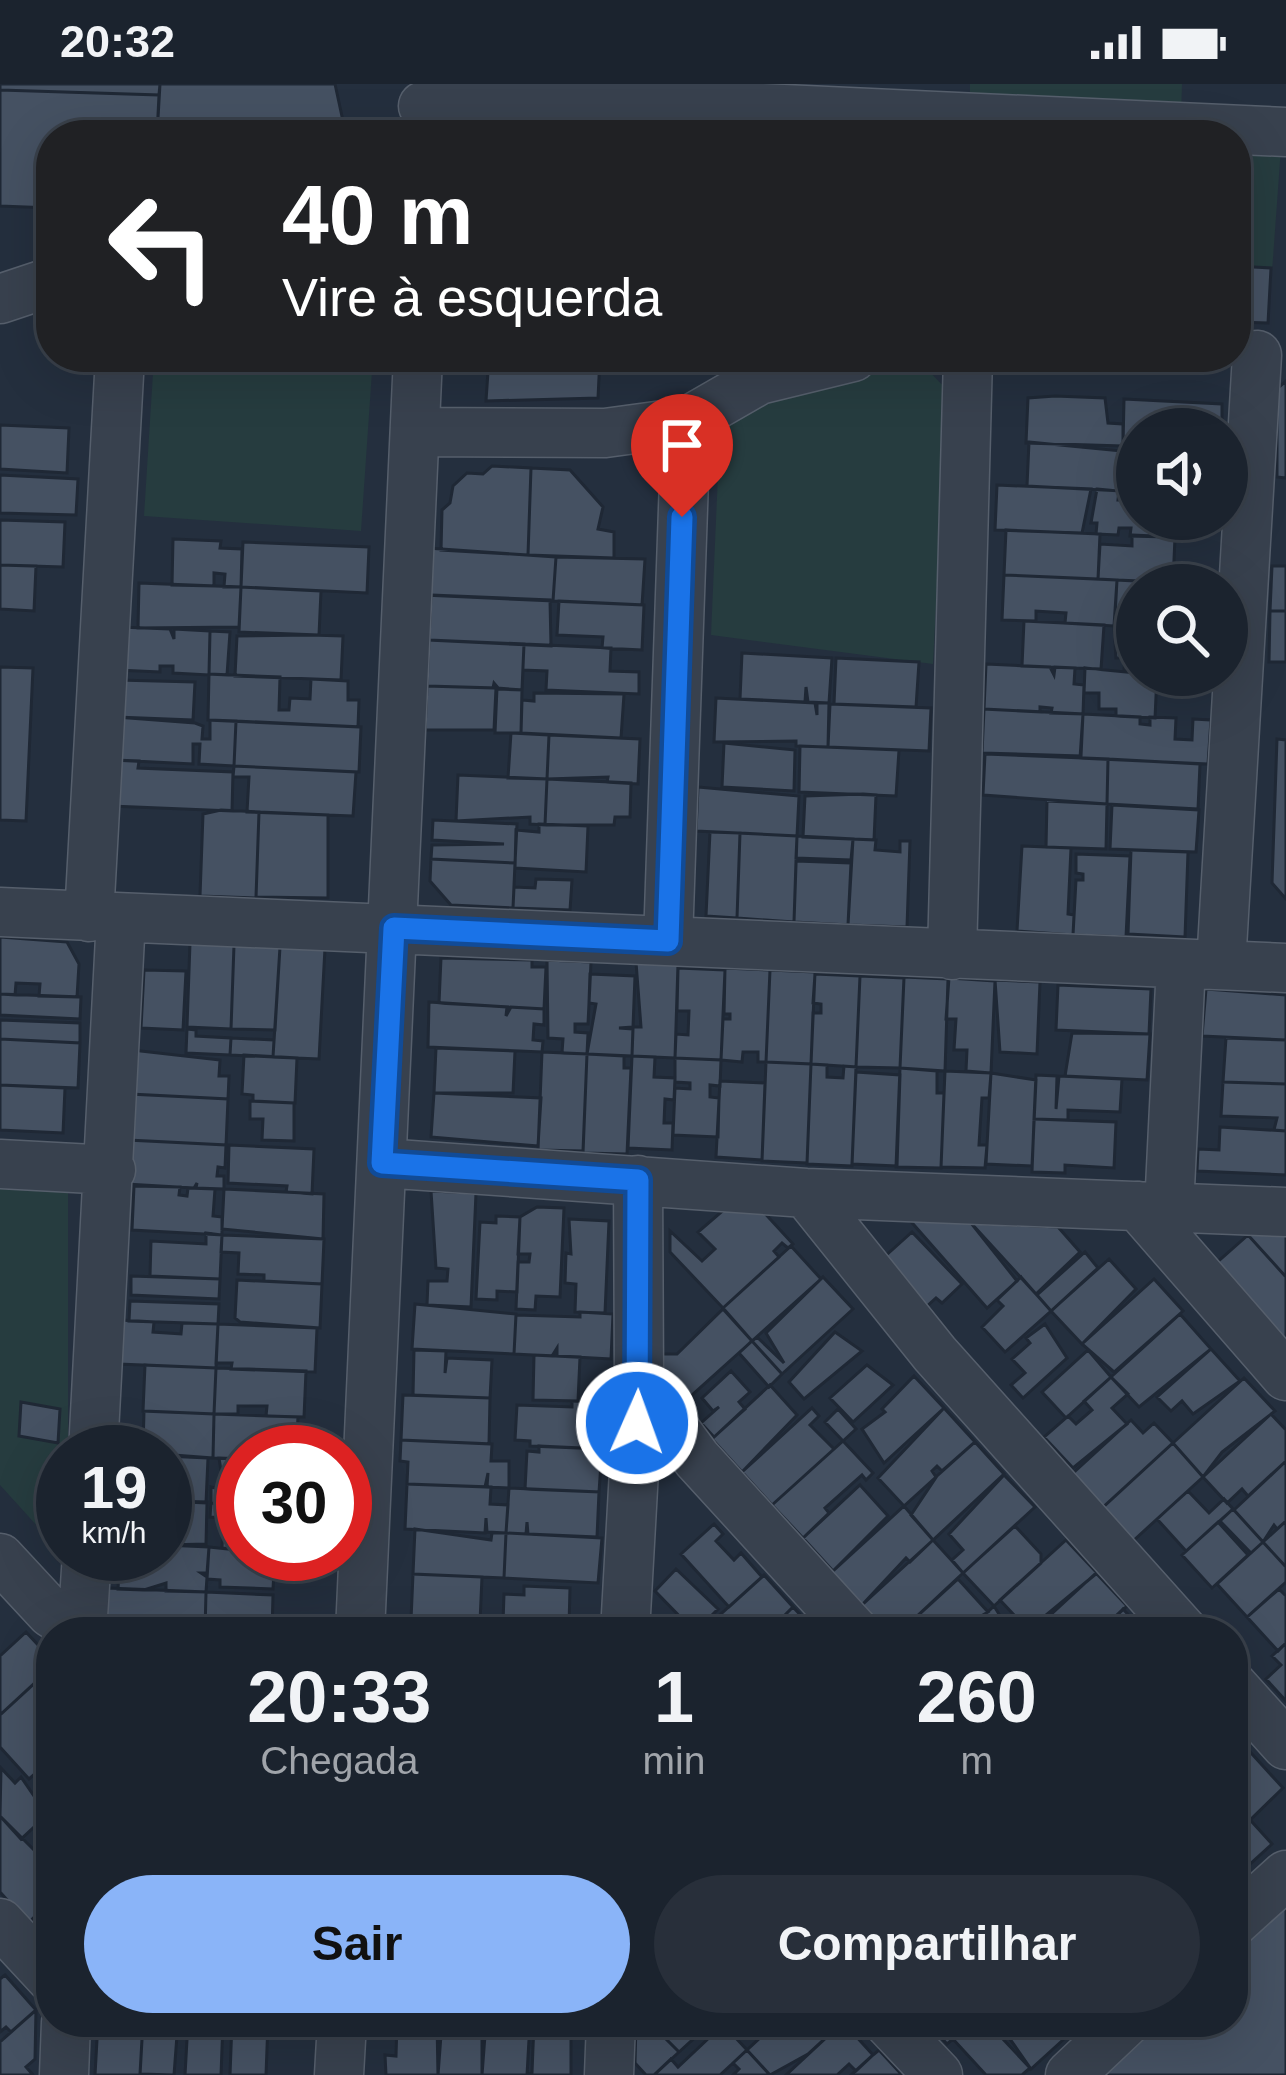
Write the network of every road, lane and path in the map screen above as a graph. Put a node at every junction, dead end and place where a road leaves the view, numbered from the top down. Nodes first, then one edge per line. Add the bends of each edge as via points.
1 (421, 108) edge
2 (1024, 120) edge
3 (1251, 130) edge
4 (1286, 132) edge
5 (0, 257) edge
6 (36, 258) edge
7 (36, 287) edge
8 (0, 299) edge
9 (1260, 355) edge
10 (120, 372) edge
11 (417, 372) edge
12 (792, 372) edge
13 (968, 372) edge
14 (686, 422) junction
15 (415, 432) junction
16 (0, 913) edge
17 (105, 917) junction
18 (394, 928) junction
19 (668, 941) junction
20 (952, 955) junction
21 (1201, 965) junction
22 (1286, 968) edge
23 (382, 1163) junction
24 (0, 1164) edge
25 (112, 1170) junction
26 (638, 1180) junction
27 (806, 1193) junction
28 (1153, 1207) junction
29 (1286, 1212) edge
30 (1286, 1376) edge
31 (639, 1381) junction
32 (95, 1425) edge
33 (0, 1558) edge
34 (85, 1581) edge
35 (58, 1617) edge
36 (82, 1617) edge
37 (361, 1617) edge
38 (626, 1617) edge
39 (841, 1617) edge
40 (1171, 1617) edge
41 (1248, 1703) edge
42 (1286, 1745) edge
43 (1286, 1876) edge
44 (1248, 1910) edge
45 (0, 1923) edge
46 (36, 1962) edge
47 (65, 2037) edge
48 (341, 2037) edge
49 (610, 2037) edge
50 (901, 2037) edge
51 (1110, 2037) edge
52 (64, 2075) edge
53 (339, 2075) edge
54 (609, 2075) edge
55 (938, 2075) edge
56 (1070, 2075) edge

1 - 2 street via 675,104
3 - 4 street
5 - 6 street
7 - 8 street
9 - 21 street
10 - 17 street
11 - 15 street
12 - 14 street via 720,398
13 - 20 street
14 - 15 street via 605,433
14 - 19 street
15 - 18 street
16 - 17 street
17 - 18 street
17 - 25 street
18 - 19 street
18 - 23 street
19 - 20 street
20 - 21 street
21 - 22 street
21 - 28 street
23 - 26 street
23 - 37 street
24 - 25 street
25 - 32 street
26 - 27 street
26 - 31 street
27 - 28 street
27 - 40 street via 935,1354
28 - 29 street
28 - 30 street
31 - 38 street
31 - 39 street via 697,1459
33 - 35 street
34 - 36 street
41 - 42 street
43 - 44 street
45 - 46 street
47 - 52 street
48 - 53 street
49 - 54 street
50 - 55 street
51 - 56 street

